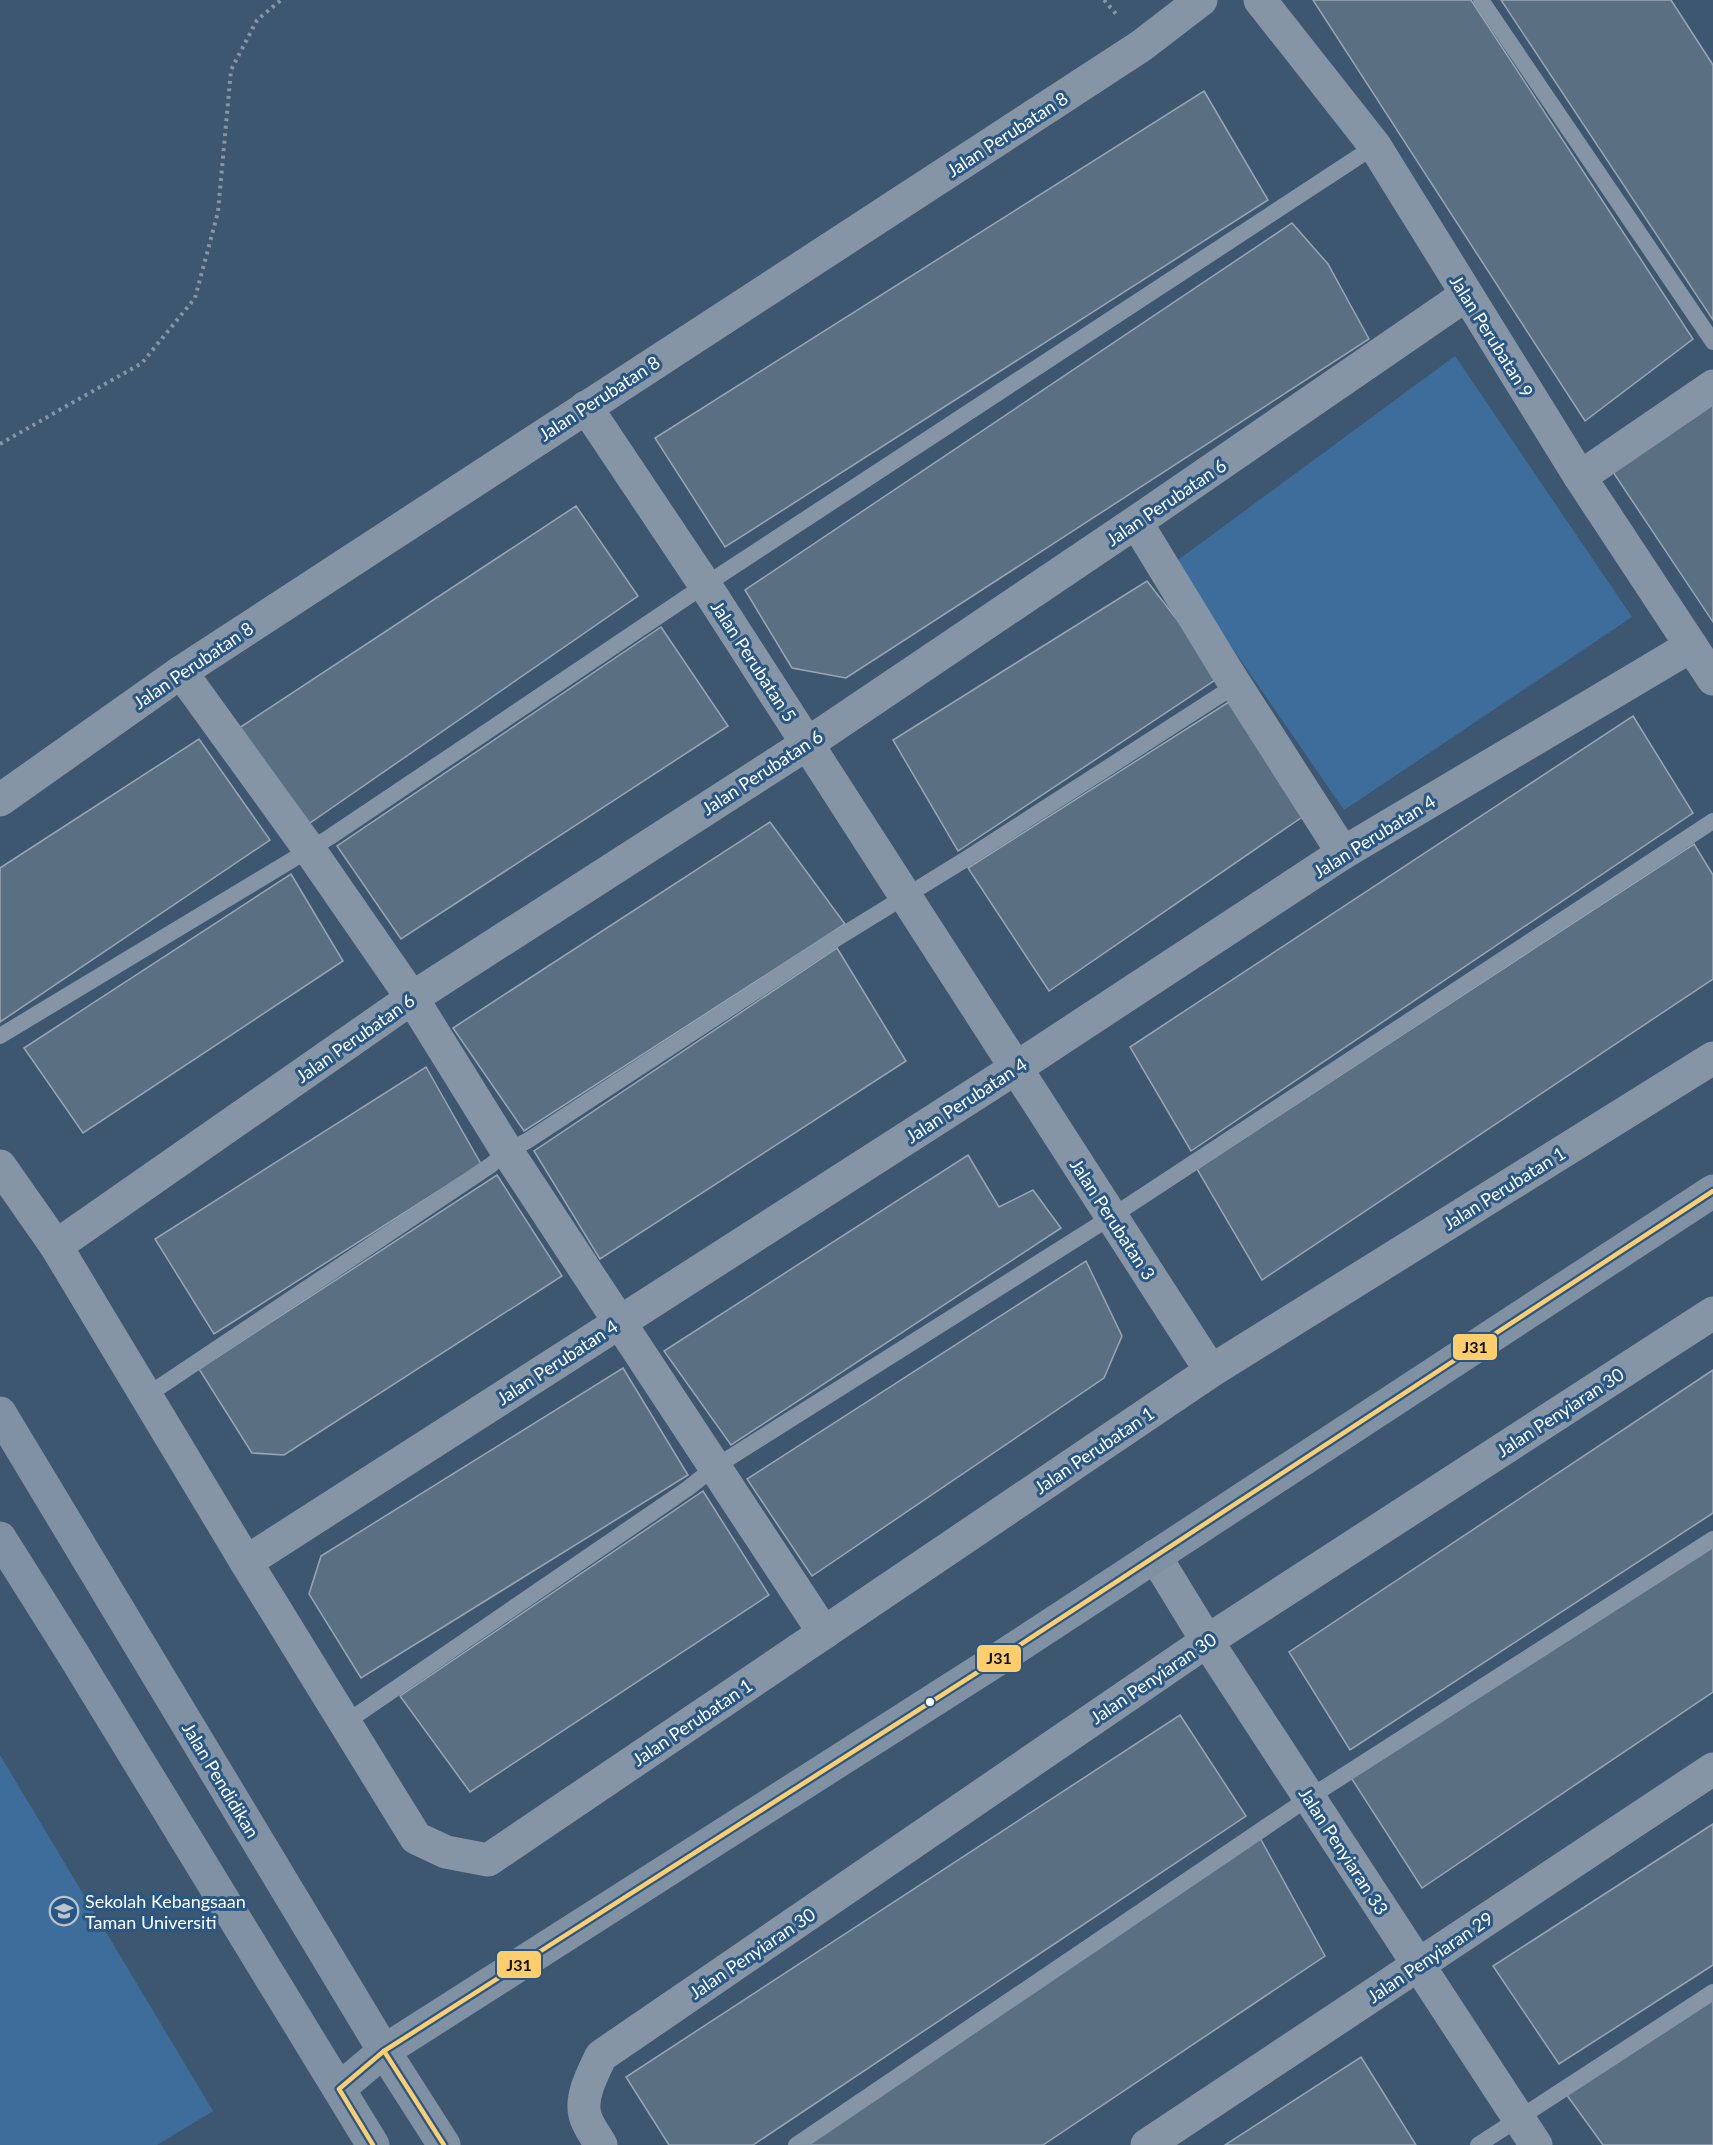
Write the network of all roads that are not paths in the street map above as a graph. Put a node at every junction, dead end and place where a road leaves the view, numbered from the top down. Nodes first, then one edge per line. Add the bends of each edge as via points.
1 (1201, 0) edge
2 (1260, 0) edge
3 (1481, 0) edge
4 (1375, 146) junction
5 (1466, 295) junction
6 (1713, 342) edge
7 (1713, 386) edge
8 (586, 407) junction
9 (1580, 477) junction
10 (1136, 522) junction
11 (705, 585) junction
12 (1691, 646) junction
13 (181, 672) junction
14 (1713, 679) edge
15 (1236, 685) junction
16 (807, 744) junction
17 (0, 800) edge
18 (1713, 821) edge
19 (309, 849) junction
20 (1343, 854) junction
21 (905, 896) junction
22 (412, 998) junction
23 (0, 1036) edge
24 (1713, 1058) edge
25 (1016, 1068) junction
26 (507, 1151) junction
27 (0, 1166) edge
28 (1713, 1191) edge
29 (1112, 1217) junction
30 (56, 1246) junction
31 (1713, 1313) edge
32 (619, 1323) junction
33 (1211, 1371) junction
34 (146, 1396) junction
35 (0, 1413) edge
36 (715, 1467) junction
37 (0, 1538) edge
38 (1713, 1539) edge
39 (1155, 1557) junction
40 (246, 1562) junction
41 (824, 1633) junction
42 (1207, 1641) junction
43 (345, 1723) junction
44 (1713, 1768) edge
45 (1310, 1797) junction
46 (1418, 1966) junction
47 (1713, 1992) edge
48 (384, 2051) junction
49 (339, 2089) junction
50 (1527, 2132) edge
51 (373, 2145) edge
52 (444, 2145) edge
53 (601, 2145) edge
54 (796, 2145) edge
55 (1147, 2145) edge
56 (1478, 2145) edge

1 - 8 street, Jalan Perubatan 8 via 1141,46
2 - 4 street, Jalan Perubatan 9
3 - 6 lane
4 - 5 street, Jalan Perubatan 9
4 - 11 lane
5 - 9 street, Jalan Perubatan 9
5 - 10 street, Jalan Perubatan 6
7 - 9 street
8 - 11 street, Jalan Perubatan 5
8 - 13 street, Jalan Perubatan 8
9 - 12 street, Jalan Perubatan 9
10 - 15 street
10 - 16 street, Jalan Perubatan 6
11 - 16 street, Jalan Perubatan 5
11 - 19 lane
12 - 14 street, Jalan Perubatan 9
12 - 20 street, Jalan Perubatan 4
13 - 17 street, Jalan Perubatan 8
13 - 19 street
15 - 20 street
15 - 21 lane
16 - 21 street, Jalan Perubatan 5
16 - 22 street, Jalan Perubatan 6
18 - 29 lane
19 - 22 street
19 - 23 lane
20 - 25 street, Jalan Perubatan 4
21 - 25 street, Jalan Perubatan 5
21 - 26 lane
22 - 26 street
22 - 30 street, Jalan Perubatan 6
24 - 33 street, Jalan Perubatan 1
25 - 29 street, Jalan Perubatan 3
25 - 32 street, Jalan Perubatan 4
26 - 32 street
26 - 34 lane
27 - 30 street
28 - 39 street
29 - 33 street, Jalan Perubatan 3
29 - 36 lane
30 - 34 street
31 - 42 street, Jalan Penyiaran 30
32 - 36 street
32 - 40 street, Jalan Perubatan 4
33 - 41 street, Jalan Perubatan 1
34 - 40 street
35 - 48 street, Jalan Pendidikan
36 - 41 street
36 - 43 lane
37 - 49 street
38 - 45 lane
39 - 42 street, Jalan Penyiaran 33
39 - 48 street
40 - 43 street
41 - 43 street, Jalan Perubatan 1 via 488,1860 446,1852 416,1838
42 - 45 street, Jalan Penyiaran 33
42 - 53 street, Jalan Penyiaran 30 via 601,2056 585,2098 585,2116
44 - 46 street, Jalan Penyiaran 29
45 - 46 street, Jalan Penyiaran 33
45 - 54 lane
46 - 50 street, Jalan Penyiaran 33
46 - 55 street, Jalan Penyiaran 29
47 - 50 lane
48 - 49 street
48 - 52 street, Jalan Pendidikan
49 - 51 street
50 - 56 lane

